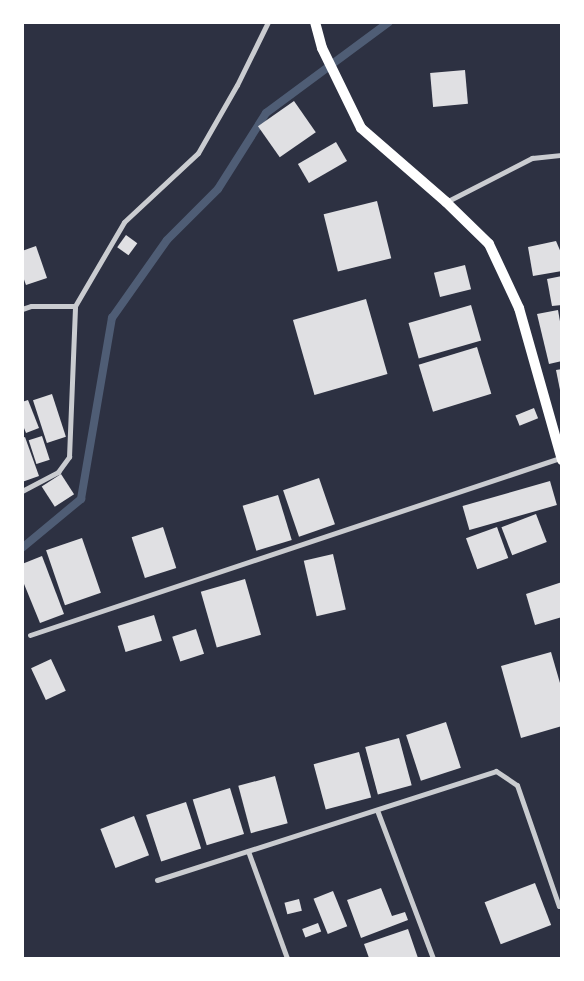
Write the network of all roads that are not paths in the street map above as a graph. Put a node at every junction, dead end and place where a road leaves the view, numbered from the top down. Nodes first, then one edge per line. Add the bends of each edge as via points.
1 (268, 22) edge
2 (315, 22) edge
3 (562, 155) edge
4 (446, 202) junction
5 (75, 306) junction
6 (22, 309) edge
7 (561, 459) edge
8 (22, 491) edge
9 (30, 635) dead end
10 (377, 810) junction
11 (248, 850) junction
12 (156, 880) dead end
13 (561, 907) edge
14 (287, 958) edge
15 (433, 958) edge

1 - 5 street via 198,153 124,222
2 - 4 main road via 322,48 361,128
3 - 4 street via 532,158
4 - 7 main road via 489,244 519,308
5 - 6 street
5 - 8 street via 69,457 58,472
7 - 9 street
10 - 11 street
10 - 13 street via 496,771 517,785
10 - 15 street
11 - 12 street
11 - 14 street

